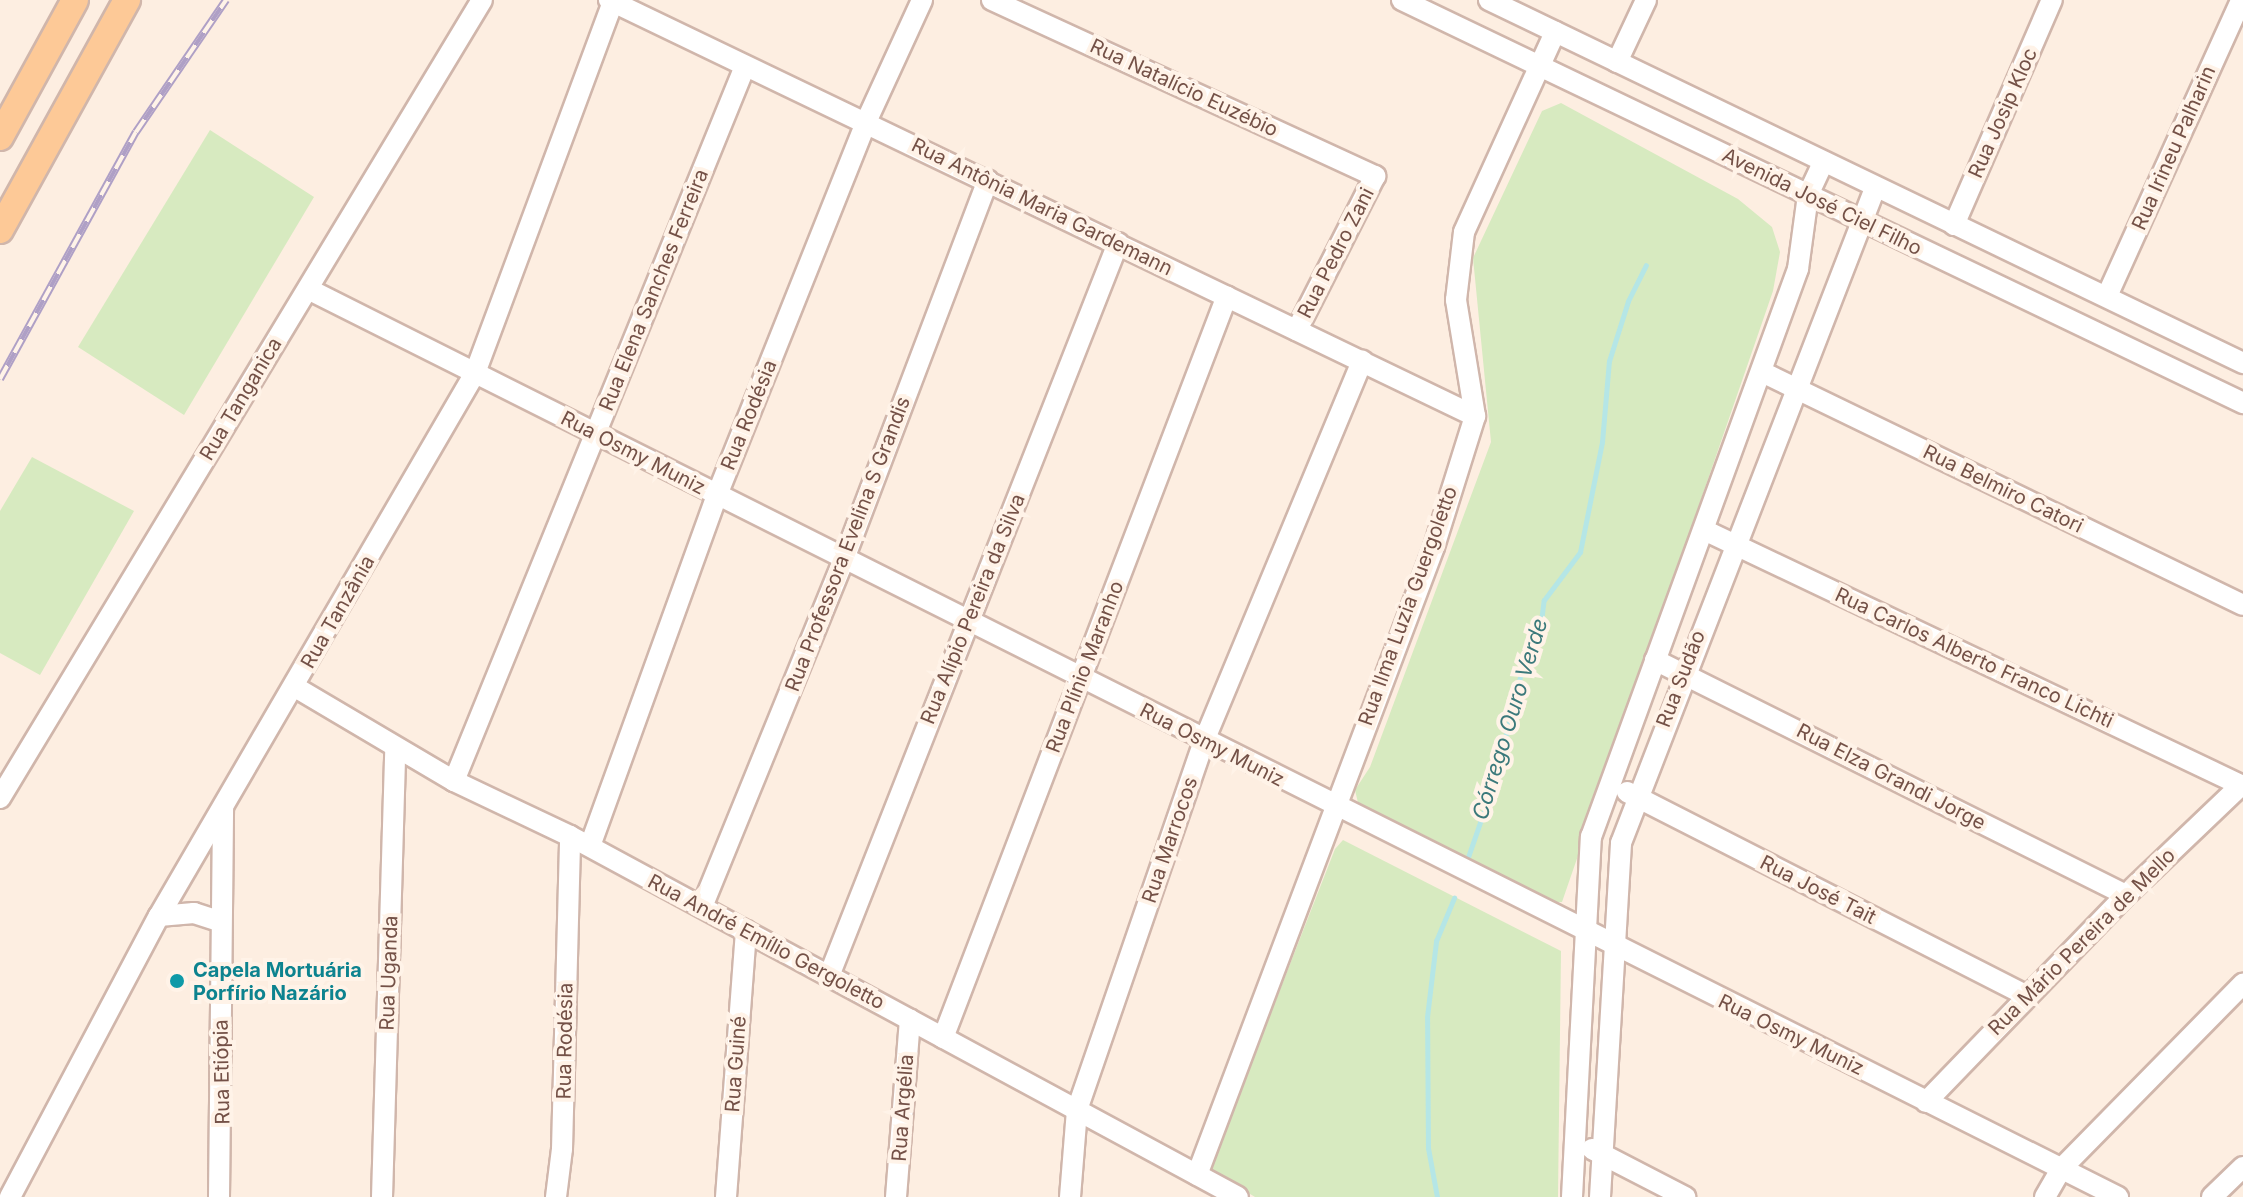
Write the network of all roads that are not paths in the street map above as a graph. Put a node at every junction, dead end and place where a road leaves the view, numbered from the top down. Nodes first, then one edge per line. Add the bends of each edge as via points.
1 (75, 0) edge
2 (127, 0) edge
3 (482, 0) edge
4 (922, 0) edge
5 (992, 0) edge
6 (1402, 0) edge
7 (1489, 0) edge
8 (1646, 0) edge
9 (2052, 0) edge
10 (2241, 0) edge
11 (611, 1) edge
12 (1555, 32) junction
13 (1617, 62) junction
14 (745, 66) junction
15 (1538, 66) junction
16 (866, 122) junction
17 (0, 137) edge
18 (1823, 163) junction
19 (1375, 176) joint
20 (988, 180) junction
21 (1875, 188) junction
22 (1808, 195) junction
23 (1860, 221) junction
24 (1954, 225) junction
25 (0, 230) edge
26 (1118, 243) junction
27 (308, 289) junction
28 (1227, 296) junction
29 (2107, 296) junction
30 (1297, 330) junction
31 (1362, 361) junction
32 (2243, 363) edge
33 (1762, 372) junction
34 (475, 373) junction
35 (1794, 388) junction
36 (2240, 395) edge
37 (1475, 416) junction
38 (596, 434) junction
39 (717, 495) junction
40 (1704, 530) junction
41 (1734, 543) junction
42 (844, 559) junction
43 (2243, 605) edge
44 (968, 622) junction
45 (1655, 660) junction
46 (1683, 673) junction
47 (1081, 679) junction
48 (295, 687) junction
49 (1204, 741) junction
50 (395, 749) junction
51 (454, 781) junction
52 (1610, 783) junction
53 (2242, 786) edge
54 (1636, 797) junction
55 (0, 798) edge
56 (223, 803) junction
57 (1333, 806) junction
58 (570, 836) junction
59 (590, 846) junction
60 (2126, 895) junction
61 (702, 907) junction
62 (159, 916) junction
63 (219, 921) junction
64 (746, 931) junction
65 (1585, 933) junction
66 (1614, 947) junction
67 (829, 976) junction
68 (2243, 984) edge
69 (2027, 996) junction
70 (910, 1020) junction
71 (943, 1038) junction
72 (1926, 1102) junction
73 (1077, 1110) junction
74 (1575, 1139) junction
75 (1601, 1155) junction
76 (2243, 1167) edge
77 (2061, 1169) junction
78 (1197, 1175) junction
79 (12, 1196) edge
80 (219, 1197) edge
81 (382, 1197) edge
82 (556, 1197) edge
83 (726, 1197) edge
84 (896, 1197) edge
85 (1070, 1197) edge
86 (1238, 1197) edge
87 (1572, 1197) edge
88 (1600, 1197) edge
89 (1685, 1197) edge
90 (2045, 1197) edge
91 (2118, 1197) edge
92 (2212, 1197) edge

1 - 17 main road
2 - 25 main road
3 - 27 street, Rua Tanganica
4 - 16 street, Rua Rodésia
5 - 19 street, Rua Natalício Euzébio
6 - 15 street, Avenida José Ciel Filho
7 - 12 street, Avenida José Ciel Filho
8 - 13 street
9 - 24 street, Rua Josip Kloc
10 - 29 street, Rua Irineu Palharin
11 - 14 street, Rua Antônia Maria Gardemann
11 - 34 street, Rua Tanzânia
12 - 13 street, Avenida José Ciel Filho
12 - 15 street, Rua Ilma Luzia Guergoletto
13 - 18 street, Avenida José Ciel Filho
14 - 16 street, Rua Antônia Maria Gardemann
14 - 38 street, Rua Elena Sanches Ferreira
15 - 22 street, Avenida José Ciel Filho
15 - 37 street, Rua Ilma Luzia Guergoletto via 1464,232 1456,300
16 - 20 street, Rua Antônia Maria Gardemann
16 - 39 street, Rua Rodésia
18 - 21 street, Avenida José Ciel Filho
18 - 22 street, Rua Sudão
19 - 30 street, Rua Pedro Zani
20 - 26 street, Rua Antônia Maria Gardemann
20 - 42 street, Rua Professora Evelina S Grandis
21 - 23 street, Rua Sudão
21 - 24 street, Avenida José Ciel Filho
22 - 23 street, Avenida José Ciel Filho
22 - 33 street, Rua Sudão via 1798,269
23 - 35 street, Rua Sudão
23 - 36 street, Avenida José Ciel Filho
24 - 29 street, Avenida José Ciel Filho
26 - 28 street, Rua Antônia Maria Gardemann
26 - 44 street, Rua Alípio Pereira da Silva
27 - 34 street, Rua Osmy Muniz
27 - 55 street, Rua Tanganica
28 - 30 street, Rua Antônia Maria Gardemann
28 - 47 street, Rua Plínio Maranho
29 - 32 street, Avenida José Ciel Filho
30 - 31 street, Rua Antônia Maria Gardemann
31 - 37 street, Rua Antônia Maria Gardemann
31 - 49 street, Rua Marrocos
33 - 35 street, Rua Belmiro Catori
33 - 40 street, Rua Sudão
34 - 38 street, Rua Osmy Muniz
34 - 48 street, Rua Tanzânia
35 - 41 street, Rua Sudão
35 - 43 street, Rua Belmiro Catori
37 - 57 street, Rua Ilma Luzia Guergoletto via 1434,547
38 - 39 street, Rua Osmy Muniz
38 - 51 street, Rua Elena Sanches Ferreira
39 - 42 street, Rua Osmy Muniz
39 - 59 street, Rua Rodésia
40 - 41 street, Rua Carlos Alberto Franco Lichti
40 - 45 street, Rua Sudão
41 - 46 street, Rua Sudão
41 - 53 street, Rua Carlos Alberto Franco Lichti
42 - 44 street, Rua Osmy Muniz
42 - 61 street, Rua Professora Evelina S Grandis
44 - 47 street, Rua Osmy Muniz
44 - 67 street, Rua Alípio Pereira da Silva
45 - 46 street, Rua Elza Grandi Jorge
45 - 52 street, Rua Sudão
46 - 54 street, Rua Sudão
46 - 60 street, Rua Elza Grandi Jorge
47 - 49 street, Rua Osmy Muniz
47 - 71 street, Rua Plínio Maranho
48 - 50 street, Rua André Emílio Gergoletto
48 - 56 street, Rua Tanzânia
49 - 57 street, Rua Osmy Muniz
49 - 73 street, Rua Marrocos
50 - 51 street, Rua André Emílio Gergoletto
50 - 81 street, Rua Uganda
51 - 58 street, Rua André Emílio Gergoletto
52 - 54 street, Rua José Tait
52 - 65 street, Rua Sudão via 1591,837
53 - 60 street, Rua Mário Pereira de Mello
54 - 66 street, Rua Sudão via 1621,843
54 - 69 street, Rua José Tait
56 - 62 street, Rua Tanzânia
56 - 63 street, Rua Etiópia
57 - 65 street, Rua Osmy Muniz
57 - 78 street, Rua Ilma Luzia Guergoletto
58 - 59 street, Rua André Emílio Gergoletto
58 - 82 street, Rua Rodésia via 562,1149
59 - 61 street, Rua André Emílio Gergoletto
60 - 69 street, Rua Mário Pereira de Mello
61 - 64 street, Rua André Emílio Gergoletto
62 - 63 street via 194,913
62 - 79 street, Rua Tanzânia
63 - 80 street, Rua Etiópia via 224,1107
64 - 67 street, Rua André Emílio Gergoletto
64 - 83 street, Rua Guiné
65 - 66 street, Rua Osmy Muniz
65 - 74 street, Rua Sudão
66 - 72 street, Rua Osmy Muniz
66 - 75 street, Rua Sudão
67 - 70 street, Rua André Emílio Gergoletto
68 - 77 street
69 - 72 street, Rua Mário Pereira de Mello
70 - 71 street, Rua André Emílio Gergoletto
70 - 84 street, Rua Argélia
71 - 73 street, Rua André Emílio Gergoletto
72 - 77 street, Rua Osmy Muniz
73 - 78 street, Rua André Emílio Gergoletto
73 - 85 street, Rua Marrocos
74 - 75 street
74 - 87 street, Rua Sudão
75 - 88 street, Rua Sudão
75 - 89 street
76 - 92 street
77 - 90 street
77 - 91 street, Rua Osmy Muniz
78 - 86 street, Rua André Emílio Gergoletto

